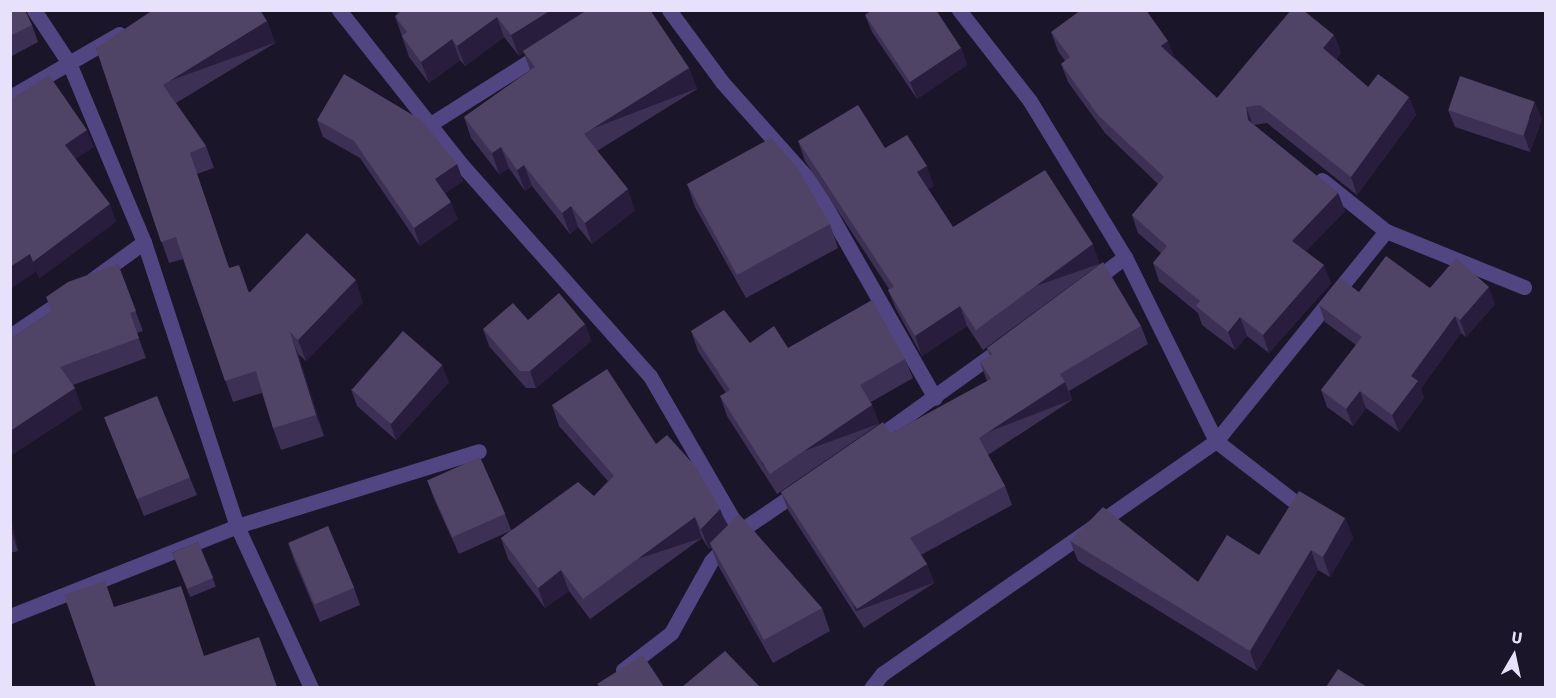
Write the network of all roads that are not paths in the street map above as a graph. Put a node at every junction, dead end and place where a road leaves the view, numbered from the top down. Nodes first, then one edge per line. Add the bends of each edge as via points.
1 (34, 10) edge
2 (339, 10) edge
3 (669, 10) edge
4 (959, 10) edge
5 (139, 22) edge
6 (564, 40) edge
7 (69, 63) junction
8 (10, 97) edge
9 (429, 125) junction
10 (1306, 167) edge
11 (1386, 231) junction
12 (144, 242) junction
13 (1125, 257) junction
14 (1524, 287) dead end
15 (1077, 292) edge
16 (10, 336) edge
17 (1011, 342) edge
18 (935, 398) junction
19 (1216, 441) junction
20 (479, 451) dead end
21 (857, 451) edge
22 (818, 478) edge
23 (1295, 502) edge
24 (237, 526) junction
25 (740, 531) junction
26 (10, 616) edge
27 (611, 679) edge
28 (311, 687) edge
29 (871, 687) edge

1 - 7 street
2 - 9 street
3 - 18 street via 722,82 813,184
4 - 13 street via 1030,101
5 - 7 street
6 - 9 street
7 - 8 street
7 - 12 street
9 - 25 street via 650,376
10 - 11 street
11 - 14 street
11 - 19 street
12 - 16 street
12 - 24 street
13 - 15 street
13 - 19 street
17 - 18 street
18 - 21 street
19 - 23 street
19 - 29 street via 882,674
20 - 24 street
22 - 25 street
24 - 26 street
24 - 28 street
25 - 27 street via 711,561 672,633

